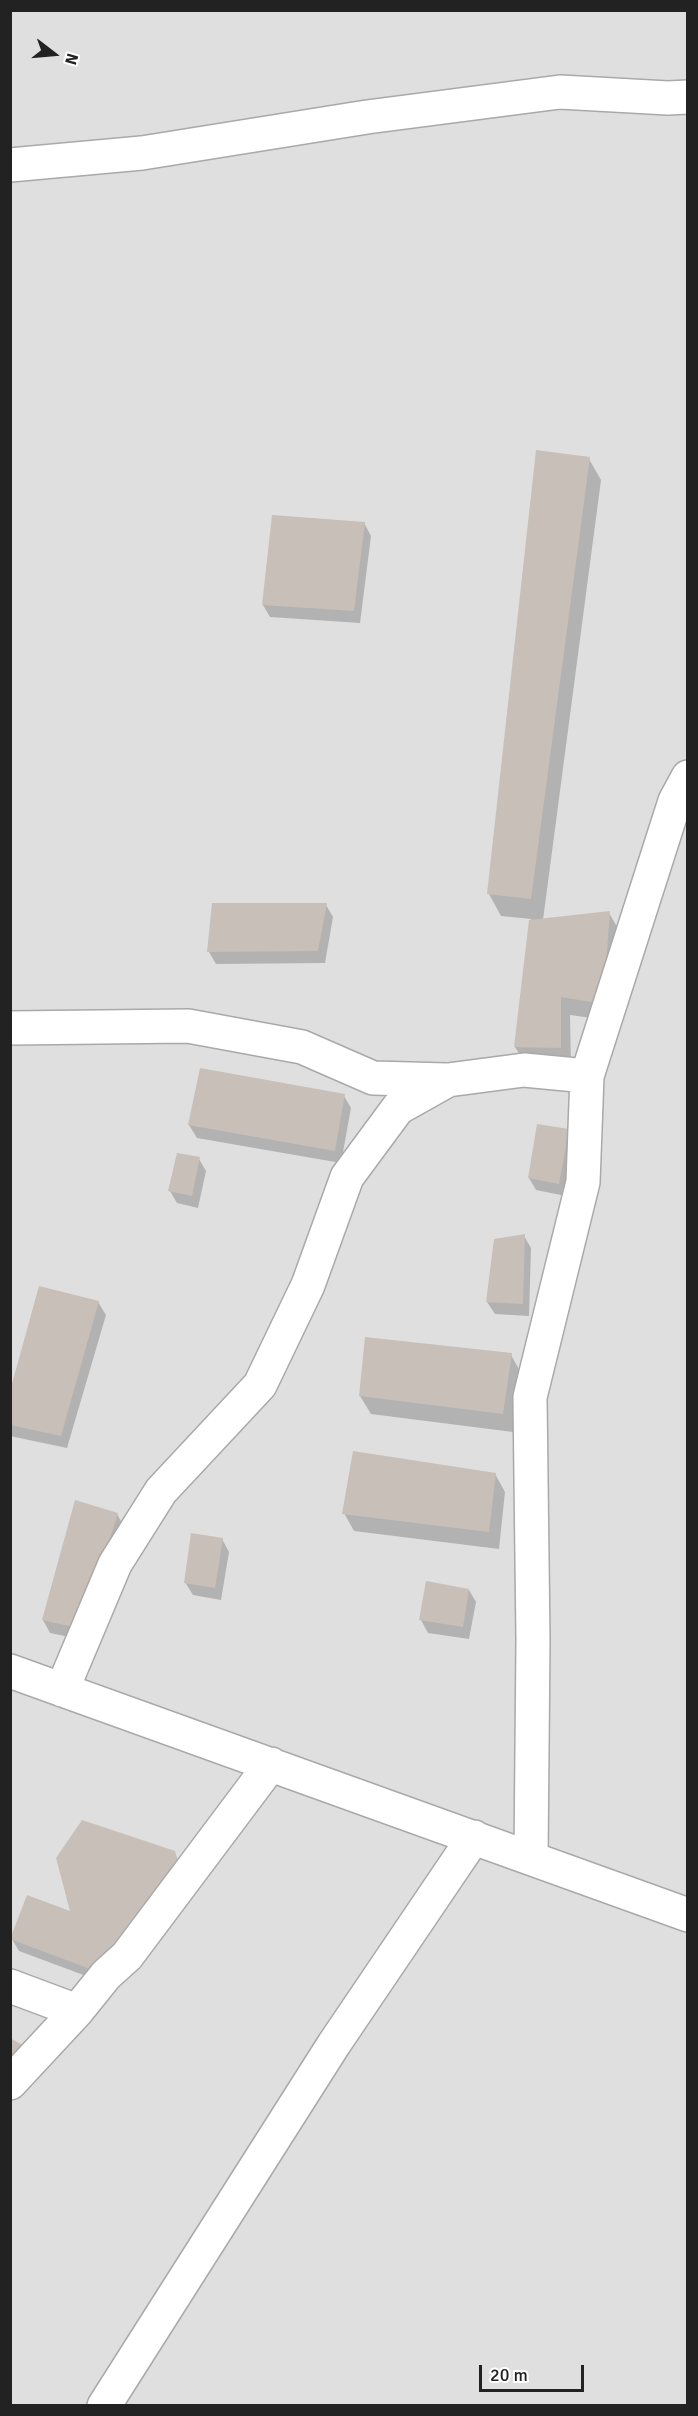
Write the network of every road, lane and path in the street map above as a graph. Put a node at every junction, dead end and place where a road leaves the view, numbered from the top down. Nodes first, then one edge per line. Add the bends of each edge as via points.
1 (687, 97) edge
2 (10, 165) edge
3 (687, 777) edge
4 (10, 1028) edge
5 (587, 1076) junction
6 (448, 1080) junction
7 (10, 1671) edge
8 (62, 1690) junction
9 (271, 1764) junction
10 (474, 1837) junction
11 (531, 1858) junction
12 (687, 1915) edge
13 (10, 1986) edge
14 (77, 2011) junction
15 (10, 2083) edge
16 (104, 2406) edge

1 - 2 street via 560,92 367,117 142,153
3 - 5 street via 675,801
4 - 6 street via 188,1026 302,1047 373,1078
5 - 6 street via 524,1070
5 - 11 street via 583,1182 530,1397
6 - 8 street via 398,1108 347,1178 308,1285 260,1385 161,1491 115,1564
7 - 8 street
8 - 9 street
9 - 10 street
9 - 14 street via 127,1956
10 - 11 street
10 - 16 street via 328,2054
11 - 12 street
13 - 14 street
14 - 15 street

